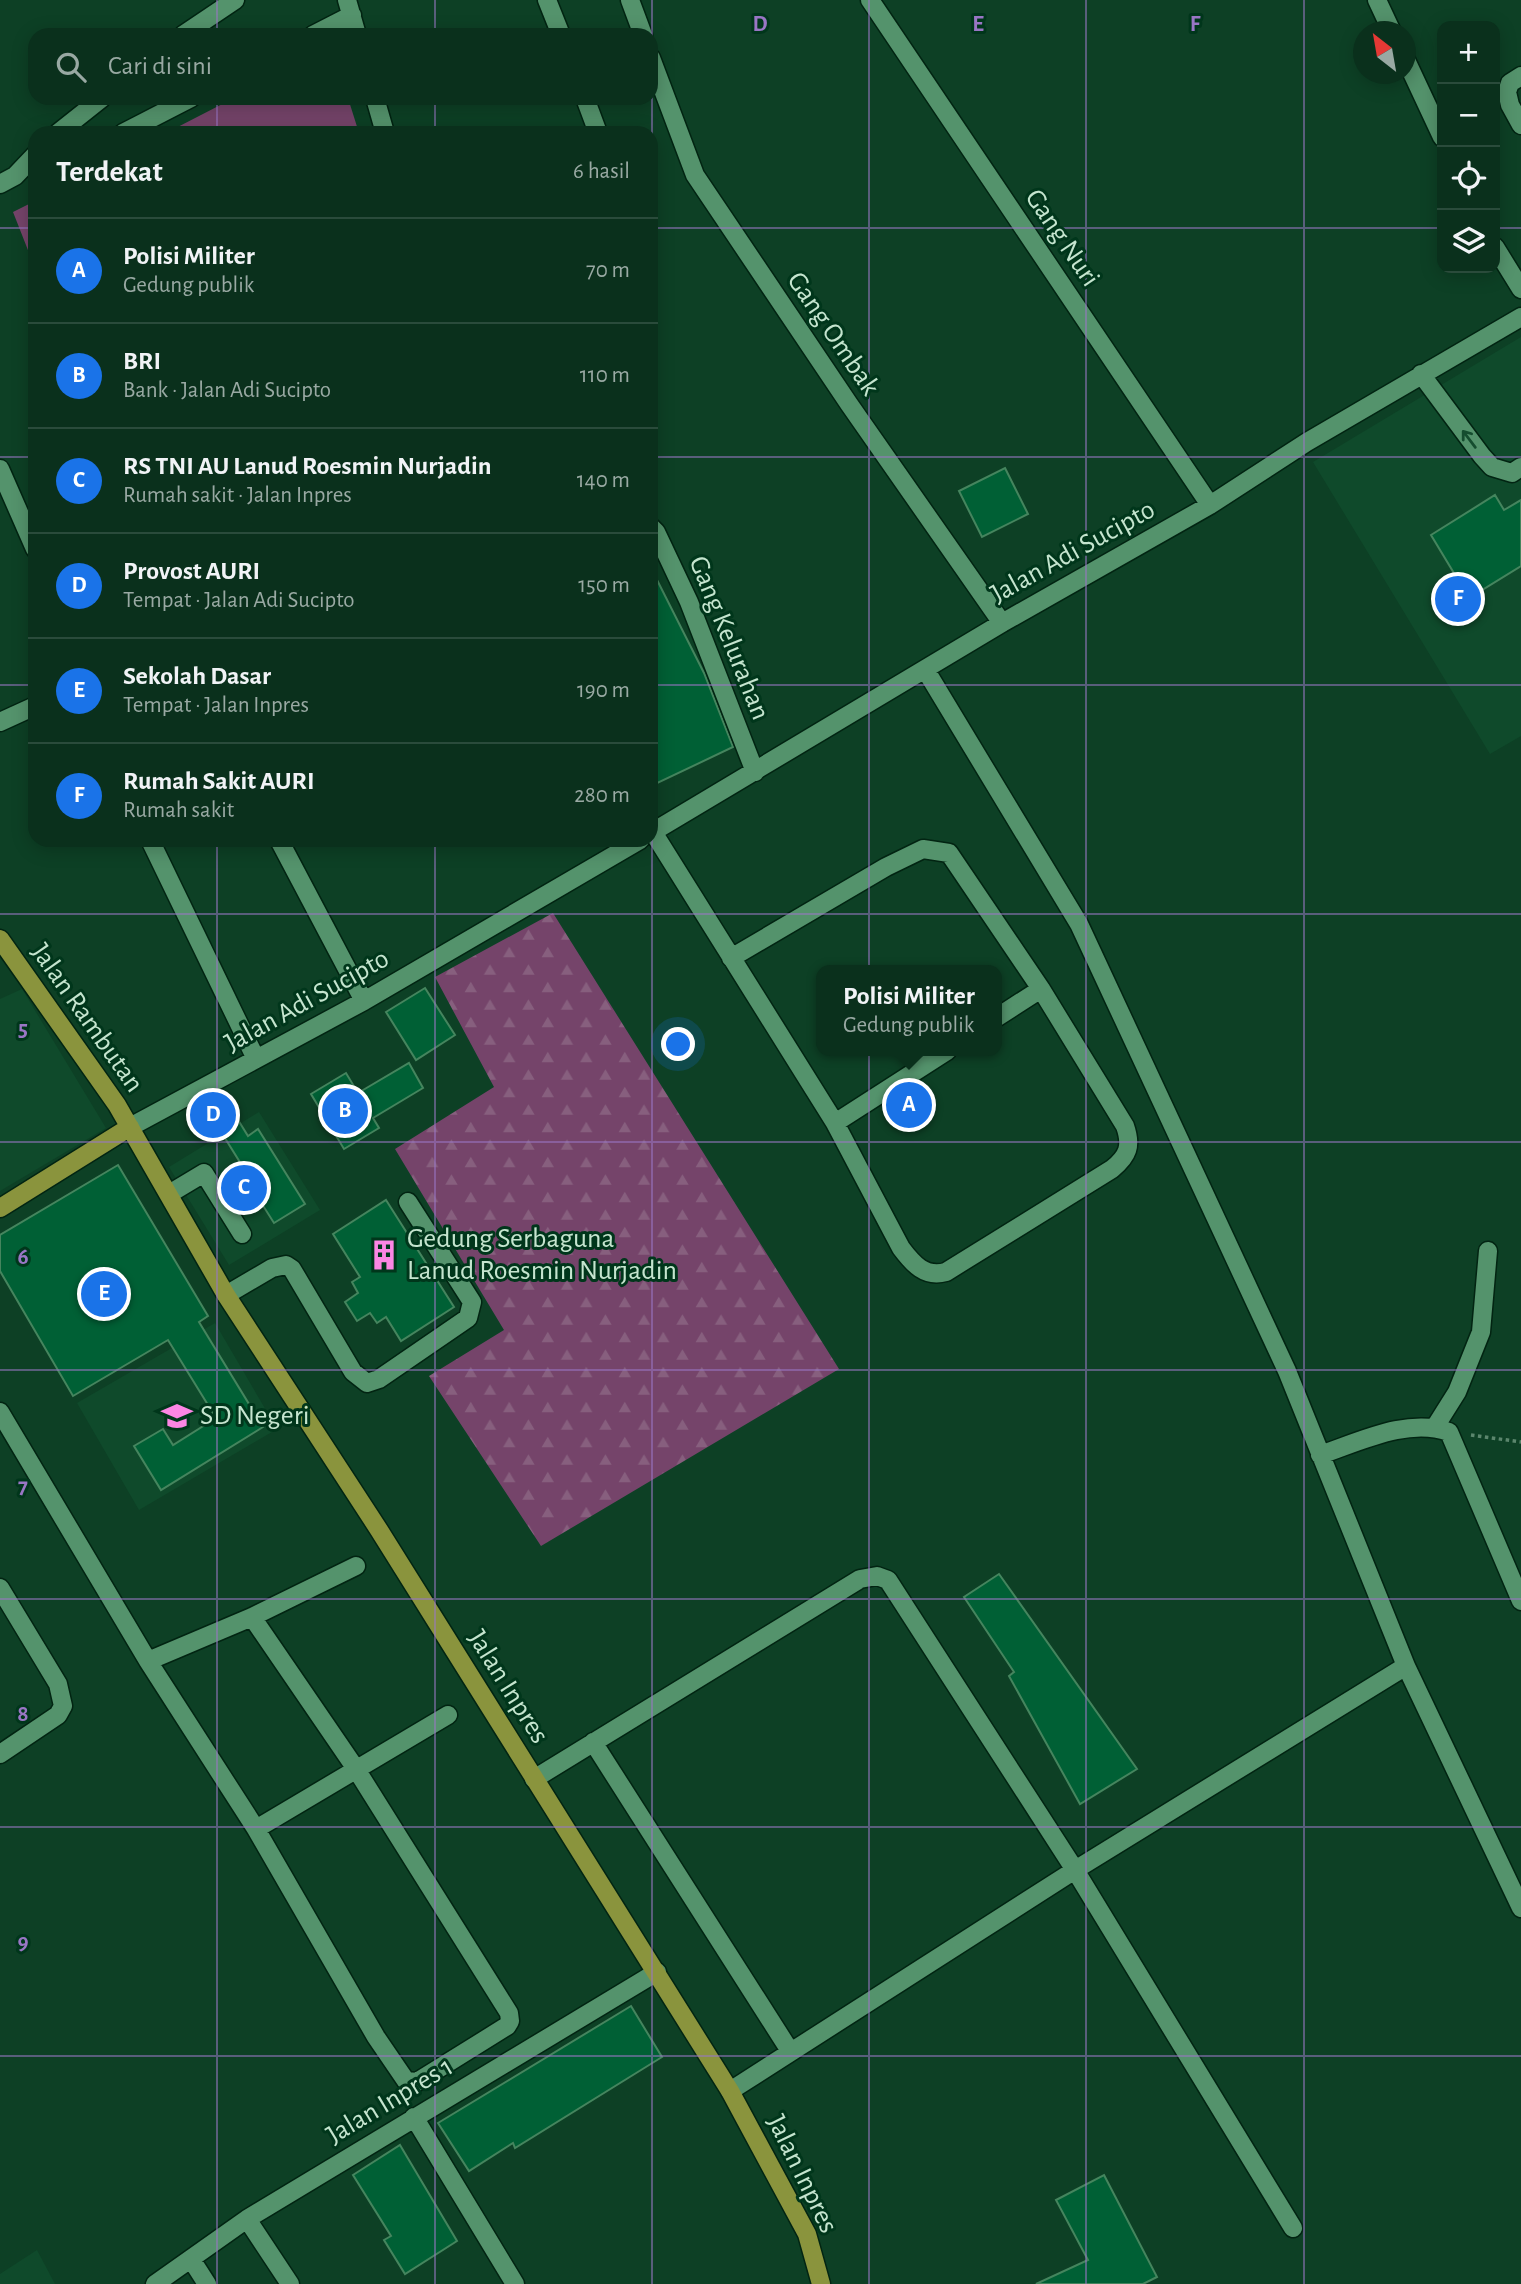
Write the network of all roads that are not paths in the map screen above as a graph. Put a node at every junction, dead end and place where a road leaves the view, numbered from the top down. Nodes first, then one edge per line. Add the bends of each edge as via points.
1 (234, 0) edge
2 (547, 0) edge
3 (630, 0) edge
4 (870, 0) edge
5 (1377, 0) edge
6 (349, 7) edge
7 (1387, 21) edge
8 (193, 28) edge
9 (322, 28) edge
10 (355, 28) edge
11 (558, 28) edge
12 (640, 28) edge
13 (1521, 76) edge
14 (658, 77) edge
15 (1416, 83) edge
16 (93, 105) edge
17 (177, 105) edge
18 (377, 105) edge
19 (588, 105) edge
20 (1521, 125) edge
21 (67, 126) edge
22 (137, 126) edge
23 (383, 126) edge
24 (595, 126) edge
25 (1437, 127) edge
26 (28, 161) edge
27 (28, 176) edge
28 (8, 180) edge
29 (1500, 255) edge
30 (1521, 289) edge
31 (1521, 317) edge
32 (1422, 374) junction
33 (1521, 467) edge
34 (0, 469) edge
35 (1210, 505) junction
36 (28, 517) edge
37 (658, 535) edge
38 (1002, 623) junction
39 (925, 669) junction
40 (28, 709) edge
41 (0, 722) edge
42 (755, 772) junction
43 (658, 829) edge
44 (153, 847) edge
45 (283, 847) edge
46 (627, 847) edge
47 (656, 847) edge
48 (0, 939) edge
49 (731, 958) junction
50 (1041, 989) junction
51 (364, 1001) junction
52 (1002, 1014) edge
53 (939, 1056) edge
54 (256, 1059) junction
55 (835, 1123) junction
56 (130, 1128) junction
57 (169, 1194) junction
58 (408, 1202) dead end
59 (0, 1208) edge
60 (242, 1234) dead end
61 (1488, 1251) dead end
62 (226, 1295) junction
63 (0, 1412) edge
64 (1442, 1429) junction
65 (1320, 1455) junction
66 (356, 1566) dead end
67 (0, 1588) edge
68 (1521, 1601) edge
69 (252, 1617) junction
70 (148, 1661) junction
71 (1406, 1666) junction
72 (448, 1715) dead end
73 (593, 1742) junction
74 (0, 1754) edge
75 (356, 1769) junction
76 (534, 1779) junction
77 (256, 1829) junction
78 (1076, 1870) junction
79 (1519, 1898) edge
80 (657, 1972) junction
81 (790, 2051) junction
82 (730, 2091) junction
83 (414, 2117) junction
84 (247, 2219) junction
85 (1293, 2228) dead end
86 (191, 2259) junction
87 (155, 2284) edge
88 (207, 2284) edge
89 (290, 2284) edge
90 (515, 2284) edge
91 (821, 2284) edge

1 - 8 street
2 - 11 street
3 - 12 street
4 - 35 street, Gang Nuri
5 - 7 street
6 - 9 street
6 - 10 street
13 - 20 street via 1510,83 1507,92
14 - 38 street, Gang Ombak via 695,175
15 - 25 street
16 - 21 street
17 - 22 street
18 - 23 street
19 - 24 street
26 - 28 street
27 - 28 street
29 - 30 street
31 - 32 street, Jalan Adi Sucipto
33 -> 32 street via 1512,473 1492,467
32 - 35 street, Jalan Adi Sucipto
34 - 36 street
35 - 38 street, Jalan Adi Sucipto
37 - 42 street, Gang Kelurahan
38 - 39 street, Jalan Adi Sucipto
39 - 42 street, Jalan Adi Sucipto
39 - 65 street via 1079,924 1287,1371
40 - 41 street
42 - 43 street, Jalan Adi Sucipto
44 - 54 street
45 - 51 street
46 - 51 street, Jalan Adi Sucipto
47 - 49 street
48 - 56 main road, Jalan Rambutan
49 - 50 street via 923,849 948,853
49 - 55 street
50 - 52 street
50 - 55 street via 1125,1126 1129,1149 1112,1170 936,1275 915,1266 901,1248
51 - 54 street, Jalan Adi Sucipto
53 - 55 street
54 - 56 street, Jalan Adi Sucipto
56 - 57 main road, Jalan Inpres
56 - 59 main road, Jalan Adi Sucipto
57 - 60 street via 204,1173
57 - 62 main road, Jalan Inpres
58 - 62 street via 472,1301 472,1310 468,1318 379,1379 367,1383 353,1371 286,1265 272,1268
61 - 64 street via 1481,1332
62 - 76 main road, Jalan Inpres
63 - 70 street
64 - 65 street via 1390,1432
64 - 68 street
65 - 71 street
66 - 69 street
67 - 74 street via 58,1685 63,1706 58,1715
69 - 70 street
69 - 75 street
70 - 77 street
71 - 78 street
71 - 79 street
72 - 75 street
73 - 76 street
73 - 78 street via 860,1579 877,1576 888,1580 901,1597
73 - 81 street
75 - 77 street
75 - 77 street via 509,2012 507,2026 417,2082 406,2081 376,2038
76 - 80 main road, Jalan Inpres
78 - 81 street
78 - 85 street
80 - 82 main road, Jalan Inpres
80 - 83 street, Jalan Inpres 1
81 - 82 street
82 - 91 main road, Jalan Inpres via 796,2210
83 - 84 street, Jalan Inpres 1
83 - 90 street
84 - 86 street, Jalan Inpres 1
84 - 89 street
86 - 87 street, Jalan Inpres 1
86 - 88 street

